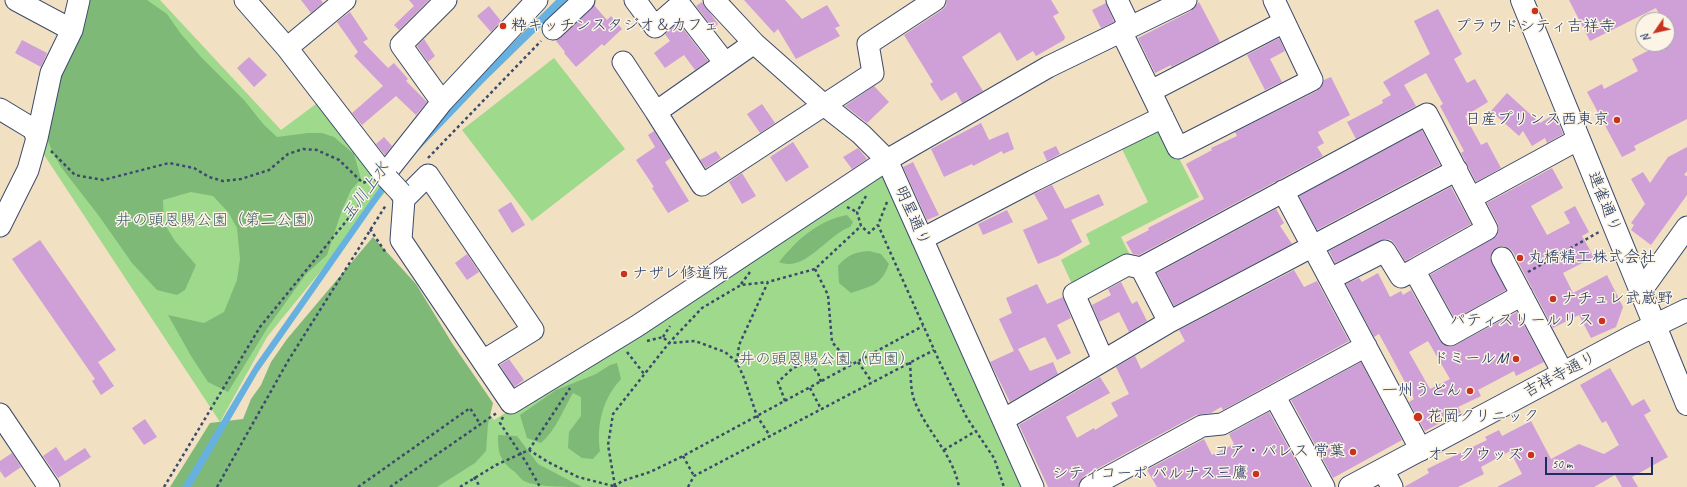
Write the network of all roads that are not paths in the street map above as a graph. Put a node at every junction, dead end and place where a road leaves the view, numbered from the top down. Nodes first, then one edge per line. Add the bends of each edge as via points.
1 (16, 0) edge
2 (79, 0) edge
3 (245, 0) edge
4 (344, 0) edge
5 (446, 0) edge
6 (537, 0) edge
7 (584, 0) edge
8 (635, 0) edge
9 (714, 0) edge
10 (935, 0) edge
11 (1117, 0) edge
12 (1186, 0) edge
13 (1274, 0) edge
14 (1522, 0) edge
15 (1284, 22) junction
16 (553, 29) road end
17 (1125, 29) junction
18 (72, 30) junction
19 (754, 43) junction
20 (286, 48) junction
21 (623, 62) dead end
22 (725, 64) junction
23 (1151, 91) junction
24 (442, 102) junction
25 (824, 105) junction
26 (0, 108) edge
27 (656, 112) junction
28 (1163, 117) junction
29 (38, 138) junction
30 (1579, 139) junction
31 (887, 160) junction
32 (1457, 170) junction
33 (394, 189) junction
34 (1283, 190) junction
35 (1471, 198) junction
36 (0, 226) edge
37 (1687, 227) edge
38 (922, 240) junction
39 (1312, 246) junction
40 (1502, 258) dead end
41 (1141, 268) junction
42 (1414, 270) junction
43 (1330, 278) junction
44 (1518, 287) junction
45 (1641, 291) junction
46 (1687, 310) edge
47 (1169, 322) junction
48 (1655, 325) junction
49 (1366, 346) junction
50 (1103, 360) junction
51 (483, 361) junction
52 (1563, 373) junction
53 (1274, 397) junction
54 (1687, 404) edge
55 (0, 414) edge
56 (1003, 420) junction
57 (1421, 450) junction
58 (1387, 478) edge
59 (48, 487) edge
60 (1033, 487) edge
61 (1090, 487) edge
62 (1324, 487) edge
63 (1350, 487) edge

1 - 18 street
2 - 18 street
3 - 20 street
4 - 20 street
5 - 24 street via 401,45
6 - 24 street
7 - 16 street
8 - 22 street via 655,27 680,5
9 - 19 street, 明星通り
10 - 25 street via 868,44 873,73
11 - 17 street
12 - 17 street
13 - 15 street
14 - 30 main road, 連雀通り
15 - 23 street
15 - 28 street via 1312,80 1178,148
17 - 23 street
17 - 31 street via 1048,67
18 - 29 street via 50,73
19 - 22 street
19 - 25 street, 明星通り
20 - 33 street
21 - 27 street
22 - 27 street
23 - 28 street
24 - 33 street
25 - 27 street via 702,186
25 - 31 street, 明星通り via 861,134
26 - 29 street via 33,129
28 - 38 street via 1033,181
29 - 36 street via 28,170
30 - 35 street
30 - 45 main road, 連雀通り
31 - 38 street, 明星通り
31 - 51 street via 637,326 512,403
32 - 34 street via 1427,114
32 - 35 street
32 - 39 street
33 - 51 street via 401,240
33 - 51 street via 428,175 533,330
34 - 39 street
34 - 41 street
35 - 42 street via 1487,229
37 - 45 street
38 - 56 street, 明星通り
39 - 43 street
39 - 47 street
40 - 44 street
41 - 47 street
41 - 50 street via 1128,265 1074,294
42 - 43 street via 1401,277 1385,251
42 - 44 street via 1450,335
43 - 49 street
44 - 52 street
45 - 48 main road, 連雀通り
46 - 48 main road, 吉祥寺通り
47 - 50 street
48 - 52 main road, 吉祥寺通り
48 - 54 main road, 連雀通り
49 - 53 street
49 - 57 street
50 - 56 street
52 - 57 main road, 吉祥寺通り
53 - 61 street via 1222,424 1202,426
53 - 62 street
55 - 59 street
56 - 60 street, 明星通り
57 - 58 main road, 吉祥寺通り
58 - 63 main road, 吉祥寺通り

